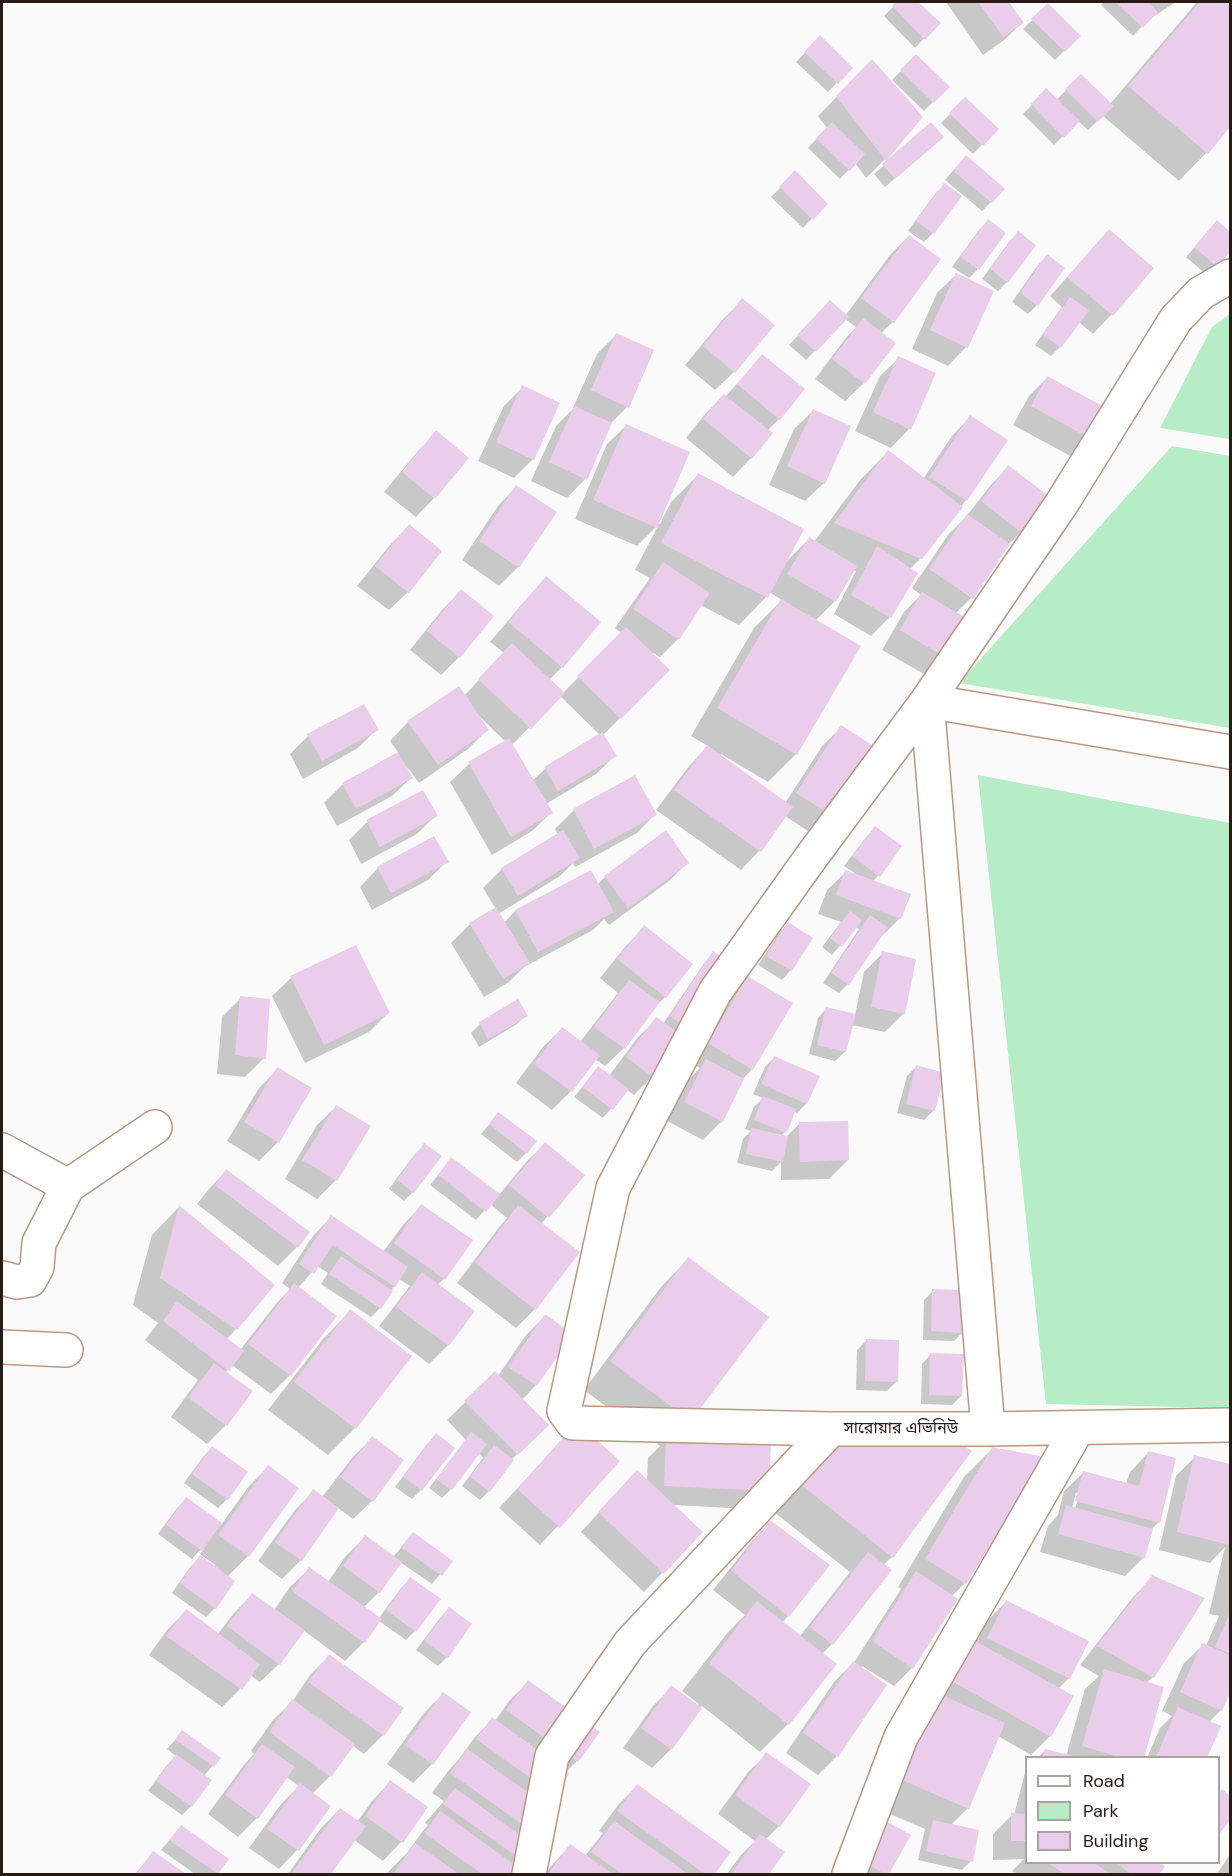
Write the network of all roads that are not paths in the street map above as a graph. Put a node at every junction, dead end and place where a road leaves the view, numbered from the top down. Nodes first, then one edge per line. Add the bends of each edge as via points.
1 (1230, 276) edge
2 (927, 700) junction
3 (1230, 752) edge
4 (155, 1127) dead end
5 (2, 1150) edge
6 (68, 1186) junction
7 (2, 1278) edge
8 (2, 1347) edge
9 (66, 1350) dead end
10 (1230, 1425) edge
11 (1078, 1428) junction
12 (831, 1429) junction
13 (988, 1429) junction
14 (529, 1875) edge
15 (849, 1875) edge

1 - 2 street via 1201,293 1176,319 1062,503
2 - 3 street
2 - 12 street, সারোয়ার এভিনিউ via 716,992 613,1188 564,1411 573,1423
2 - 13 street
4 - 6 street
5 - 6 street
6 - 7 street via 39,1243 37,1267 30,1280
8 - 9 street
10 - 11 street, সারোয়ার এভিনিউ
11 - 13 street, সারোয়ার এভিনিউ
11 - 15 street via 902,1737
12 - 13 street, সারোয়ার এভিনিউ
12 - 14 street via 630,1643 552,1756

